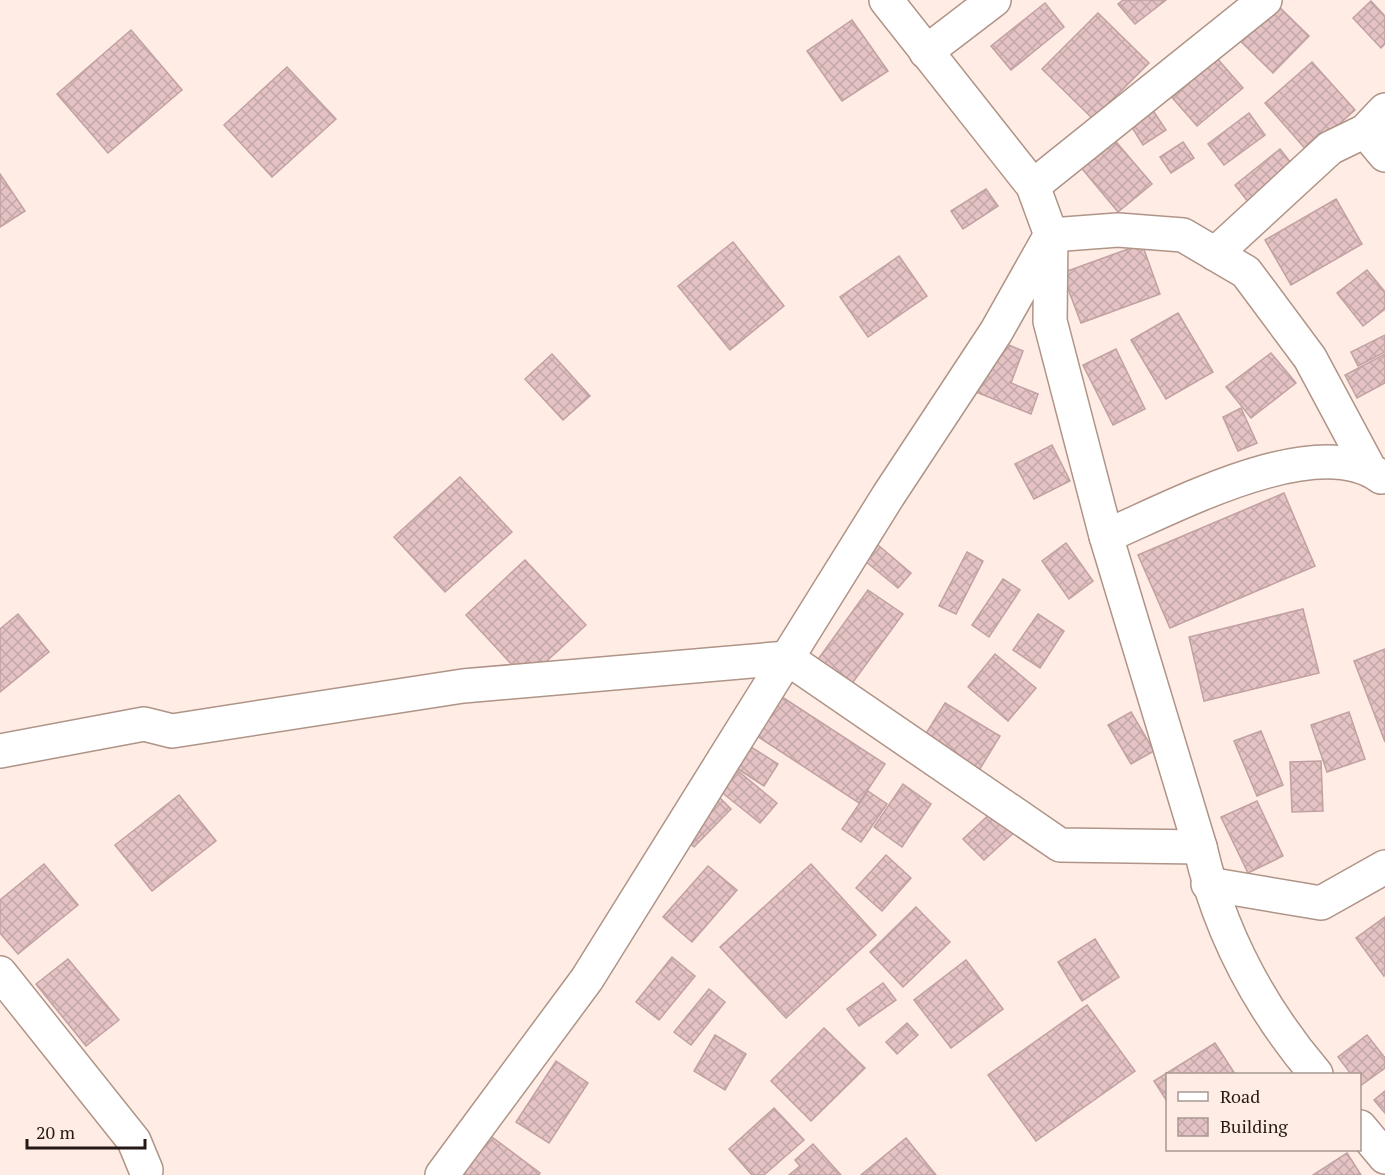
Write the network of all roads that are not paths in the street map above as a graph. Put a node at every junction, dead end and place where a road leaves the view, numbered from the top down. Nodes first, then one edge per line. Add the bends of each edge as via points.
1 (886, 0) edge
2 (994, 0) edge
3 (1265, 0) edge
4 (926, 52) junction
5 (1378, 132) edge
6 (1032, 186) junction
7 (1051, 235) junction
8 (1215, 254) junction
9 (1377, 474) edge
10 (1106, 536) junction
11 (787, 658) junction
12 (0, 751) edge
13 (1200, 847) junction
14 (1385, 867) edge
15 (1208, 884) junction
16 (0, 974) edge
17 (1315, 1073) edge
18 (1361, 1129) edge
19 (1385, 1157) edge
20 (146, 1170) dead end
21 (442, 1175) edge

1 - 4 street
2 - 4 street
3 - 6 street
4 - 6 street
5 - 8 street via 1330,148
6 - 7 street
7 - 8 street via 1118,230 1183,235
7 - 10 street via 1050,321
7 - 11 street via 996,332
8 - 9 street via 1246,272 1310,358
9 - 10 street via 1330,460 1259,471
10 - 13 street
11 - 12 street via 463,686 172,731 144,724
11 - 13 street via 1060,845
11 - 21 street via 587,979
13 - 15 street
14 - 15 street via 1322,903
15 - 17 street via 1231,945 1281,1033
16 - 20 street via 134,1141
18 - 19 street

